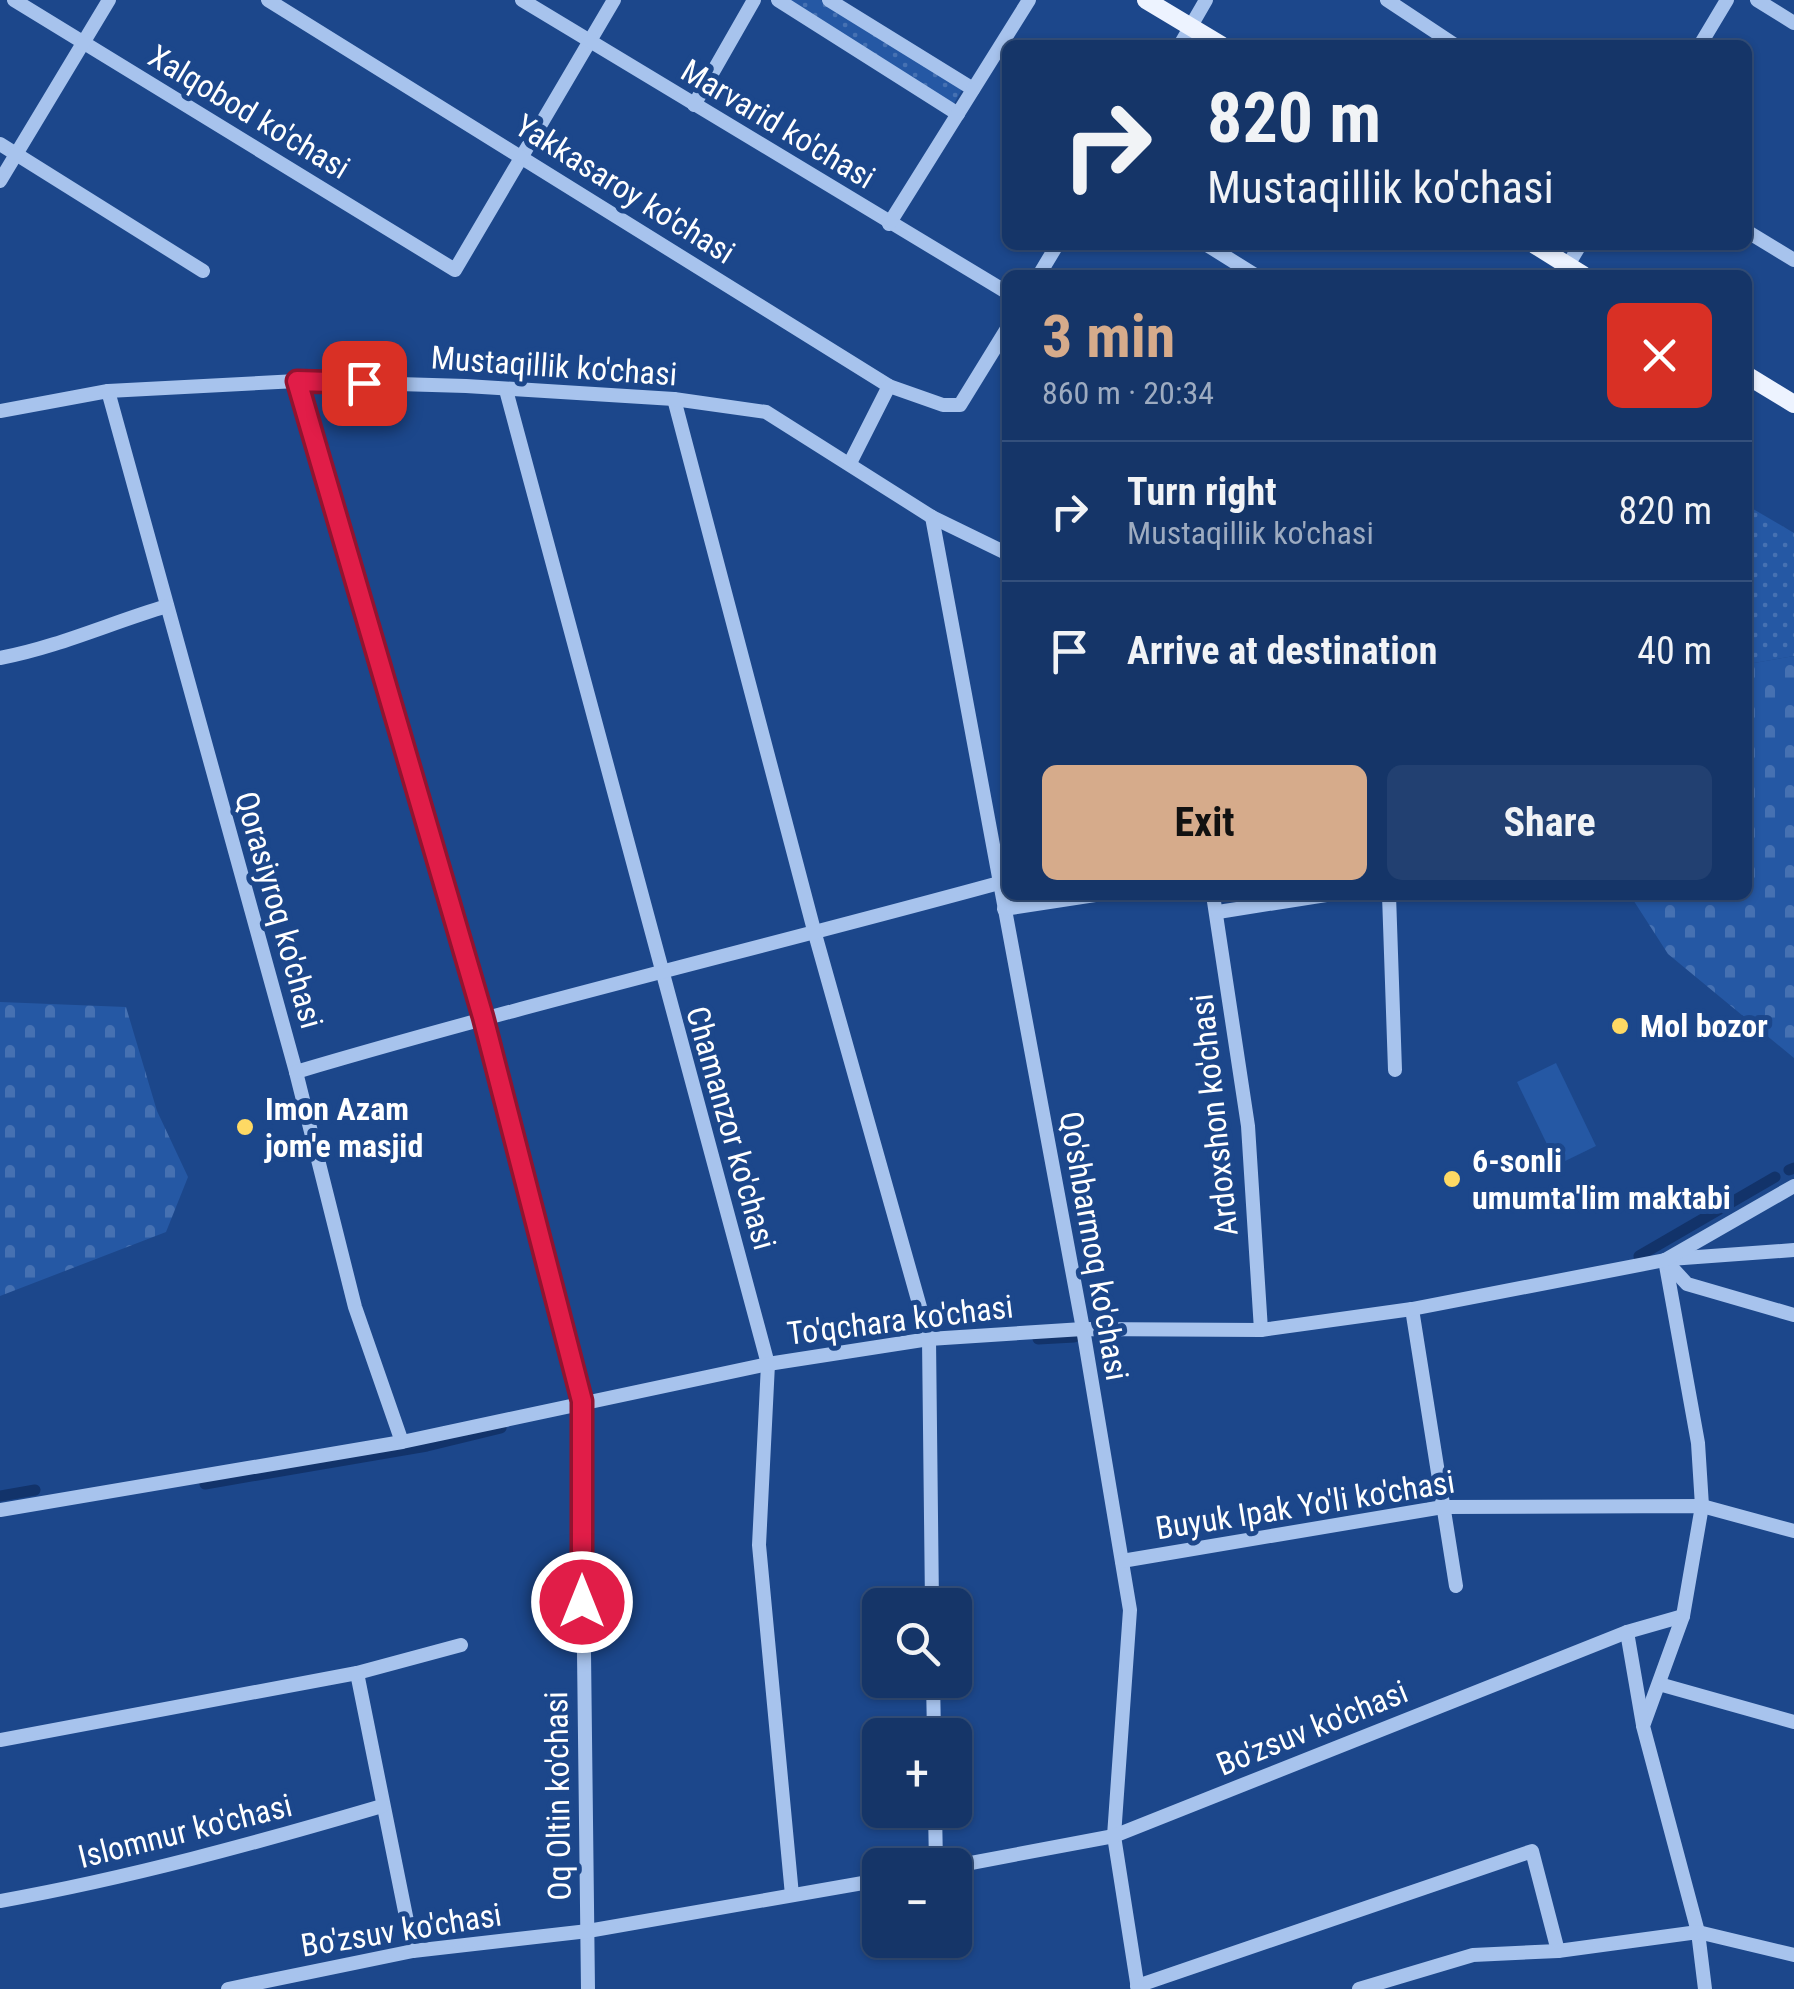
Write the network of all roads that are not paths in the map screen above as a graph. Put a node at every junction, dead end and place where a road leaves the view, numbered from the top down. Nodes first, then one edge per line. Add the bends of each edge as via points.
1 (14, 0) edge
2 (110, 0) edge
3 (268, 0) edge
4 (522, 0) edge
5 (614, 0) edge
6 (754, 0) edge
7 (778, 0) edge
8 (830, 0) edge
9 (1029, 0) edge
10 (1146, 0) edge
11 (1206, 0) edge
12 (1386, 0) edge
13 (1727, 0) edge
14 (1758, 0) edge
15 (1794, 23) edge
16 (1191, 26) junction
17 (1004, 40) edge
18 (1183, 40) edge
19 (1213, 40) edge
20 (1447, 40) edge
21 (1703, 40) edge
22 (590, 42) junction
23 (84, 43) junction
24 (1002, 43) edge
25 (973, 89) junction
26 (694, 105) junction
27 (958, 114) junction
28 (0, 144) edge
29 (17, 154) junction
30 (524, 159) junction
31 (0, 181) edge
32 (889, 224) junction
33 (1752, 234) edge
34 (1216, 250) edge
35 (1542, 250) edge
36 (1794, 260) edge
37 (1248, 270) edge
38 (1568, 270) edge
39 (203, 271) dead end
40 (1002, 289) edge
41 (1002, 337) edge
42 (1752, 378) edge
43 (297, 381) junction
44 (889, 386) junction
45 (108, 390) junction
46 (506, 390) junction
47 (674, 399) junction
48 (1794, 404) edge
49 (0, 411) edge
50 (850, 462) junction
51 (932, 517) junction
52 (1002, 551) edge
53 (167, 606) junction
54 (0, 658) edge
55 (998, 883) junction
56 (1062, 900) edge
57 (1214, 900) edge
58 (1294, 900) edge
59 (1389, 900) edge
60 (1004, 909) junction
61 (1218, 912) junction
62 (815, 934) junction
63 (660, 975) junction
64 (483, 1017) junction
65 (1395, 1070) dead end
66 (296, 1072) junction
67 (1794, 1186) edge
68 (1794, 1250) edge
69 (1665, 1260) junction
70 (1412, 1309) junction
71 (1794, 1315) edge
72 (1083, 1329) junction
73 (1261, 1330) junction
74 (929, 1339) junction
75 (768, 1364) junction
76 (582, 1401) junction
77 (402, 1442) junction
78 (1702, 1506) junction
79 (1443, 1507) junction
80 (0, 1510) edge
81 (1794, 1531) edge
82 (1122, 1561) junction
83 (1456, 1586) dead end
84 (932, 1588) edge
85 (1683, 1616) junction
86 (1627, 1632) junction
87 (462, 1645) dead end
88 (358, 1673) junction
89 (1658, 1684) junction
90 (1794, 1722) edge
91 (1643, 1726) junction
92 (0, 1740) edge
93 (382, 1806) junction
94 (1114, 1836) junction
95 (972, 1863) edge
96 (862, 1883) edge
97 (792, 1895) junction
98 (0, 1901) edge
99 (588, 1931) junction
100 (1698, 1932) junction
101 (413, 1951) junction
102 (1558, 1952) junction
103 (1794, 1956) edge
104 (1137, 1988) edge
105 (228, 1989) edge
106 (588, 1989) edge
107 (1359, 1989) edge
108 (1705, 1989) edge

1 - 23 street, Xalqobod ko'chasi
2 - 23 street
3 - 30 street, Yakkasaroy ko'chasi
4 - 22 street, Marvarid ko'chasi
5 - 22 street
6 - 26 street
7 - 27 street
8 - 25 street
9 - 17 street
10 - 16 main road
11 - 16 street
12 - 20 street
13 - 21 street
14 - 15 street
16 - 18 street
16 - 19 main road
22 - 26 street, Marvarid ko'chasi
22 - 30 street
23 - 29 street
23 - 30 street, Xalqobod ko'chasi via 456,270
24 - 25 street
25 - 27 street
26 - 32 street, Marvarid ko'chasi
27 - 32 street
28 - 29 street
29 - 31 street
29 - 39 street
30 - 44 street, Yakkasaroy ko'chasi
32 - 40 street, Marvarid ko'chasi
33 - 36 street
34 - 37 street
35 - 38 main road
41 - 44 street, Yakkasaroy ko'chasi via 960,404 943,405
42 - 48 main road
43 - 45 street, Mustaqillik ko'chasi
43 - 46 street, Mustaqillik ko'chasi
43 - 64 street, Oq Oltin ko'chasi
44 - 50 street
45 - 49 street, Mustaqillik ko'chasi
45 - 53 street, Qorasiyroq ko'chasi
46 - 47 street, Mustaqillik ko'chasi
46 - 63 street, Chamanzor ko'chasi
47 - 50 street, Mustaqillik ko'chasi via 766,412
47 - 62 street
50 - 51 street, Mustaqillik ko'chasi
51 - 52 street, Mustaqillik ko'chasi
51 - 55 street, Qo'shbarmoq ko'chasi
53 - 54 street via 48,649
53 - 66 street, Qorasiyroq ko'chasi
55 - 60 street, Qo'shbarmoq ko'chasi
55 - 62 street
56 - 60 street
57 - 61 street, Ardoxshon ko'chasi
58 - 61 street
59 - 65 street
60 - 72 street, Qo'shbarmoq ko'chasi
61 - 73 street, Ardoxshon ko'chasi via 1248,1126
62 - 63 street
62 - 74 street
63 - 64 street
63 - 75 street, Chamanzor ko'chasi
64 - 66 street
64 - 76 street, Oq Oltin ko'chasi
66 - 77 street, Qorasiyroq ko'chasi via 354,1307
67 - 69 street, To'qchara ko'chasi
68 - 69 street
69 - 70 street, To'qchara ko'chasi
69 - 71 street via 1687,1284
69 - 78 street via 1698,1443
70 - 73 street, To'qchara ko'chasi
70 - 79 street
72 - 73 street, To'qchara ko'chasi
72 - 74 street, To'qchara ko'chasi
72 - 82 street, Qo'shbarmoq ko'chasi
74 - 75 street, To'qchara ko'chasi
74 - 84 street
75 - 76 street, To'qchara ko'chasi
75 - 97 street, Chamanzor ko'chasi via 759,1545
76 - 77 street, To'qchara ko'chasi
76 - 99 street, Oq Oltin ko'chasi
77 - 80 street, To'qchara ko'chasi
78 - 79 street, Buyuk Ipak Yo'li ko'chasi
78 - 81 street, Buyuk Ipak Yo'li ko'chasi
78 - 85 street
79 - 82 street, Buyuk Ipak Yo'li ko'chasi
79 - 83 street
82 - 94 street, Qo'shbarmoq ko'chasi via 1130,1610
85 - 86 street, Bo'zsuv ko'chasi
85 - 89 street
86 - 91 street
86 - 94 street, Bo'zsuv ko'chasi
87 - 88 street
88 - 92 street
88 - 93 street
89 - 90 street
89 - 91 street
91 - 100 street
93 - 98 street, Islomnur ko'chasi via 256,1843
93 - 101 street
94 - 95 street, Bo'zsuv ko'chasi
94 - 104 street, Qo'shbarmoq ko'chasi
96 - 97 street, Bo'zsuv ko'chasi
97 - 99 street, Bo'zsuv ko'chasi
99 - 101 street, Bo'zsuv ko'chasi
99 - 106 street, Oq Oltin ko'chasi
100 - 102 street
100 - 103 street
100 - 108 street
101 - 105 street, Bo'zsuv ko'chasi
102 - 104 street via 1532,1851
102 - 107 street via 1472,1955

